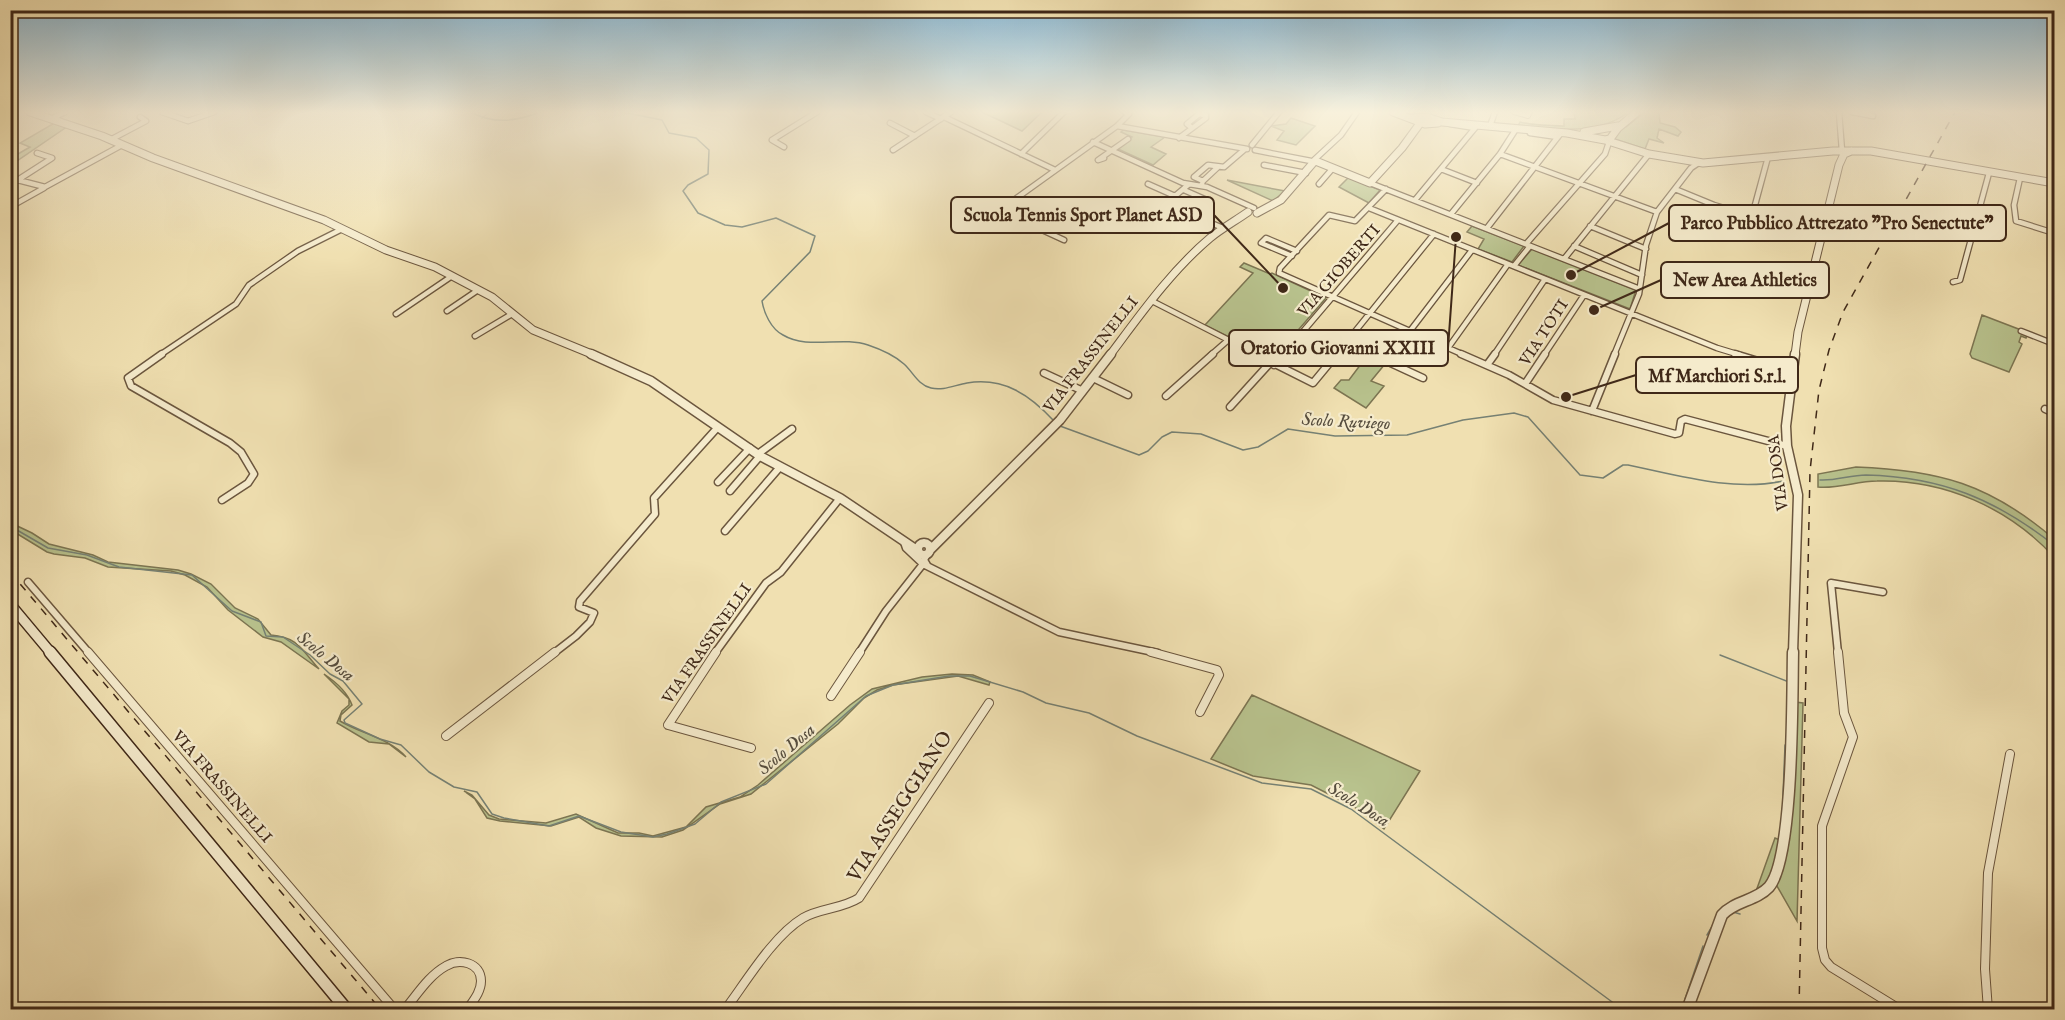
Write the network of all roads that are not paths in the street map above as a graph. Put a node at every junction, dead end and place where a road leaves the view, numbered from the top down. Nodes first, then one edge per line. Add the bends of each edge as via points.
1 (1837, 159) edge
2 (51, 160) edge
3 (95, 160) edge
4 (158, 160) edge
5 (1033, 160) edge
6 (1071, 160) edge
7 (1131, 160) edge
8 (1234, 160) edge
9 (1299, 160) edge
10 (1317, 160) edge
11 (1391, 160) edge
12 (1449, 160) edge
13 (1496, 160) edge
14 (1515, 160) edge
15 (1541, 160) edge
16 (1600, 160) edge
17 (1644, 160) edge
18 (1681, 160) edge
19 (1741, 160) edge
20 (1770, 160) edge
21 (1922, 160) edge
22 (1314, 163) junction
23 (1695, 164) junction
24 (1264, 165) dead end
25 (1218, 167) junction
26 (1535, 167) junction
27 (1333, 168) junction
28 (1441, 169) junction
29 (1056, 171) junction
30 (1306, 173) junction
31 (1989, 173) junction
32 (10, 178) edge
33 (2020, 178) junction
34 (18, 180) junction
35 (1202, 183) junction
36 (1370, 183) junction
37 (1477, 183) junction
38 (1578, 183) junction
39 (2055, 183) edge
40 (10, 184) edge
41 (1148, 184) dead end
42 (1319, 184) dead end
43 (1188, 185) junction
44 (45, 187) junction
45 (1386, 189) junction
46 (1675, 189) junction
47 (1184, 190) junction
48 (1178, 194) junction
49 (1615, 196) junction
50 (1188, 198) dead end
51 (1014, 200) junction
52 (1415, 200) junction
53 (1209, 201) dead end
54 (1007, 205) dead end
55 (10, 207) edge
56 (1369, 208) junction
57 (1180, 210) dead end
58 (1251, 212) junction
59 (1657, 212) junction
60 (1450, 214) junction
61 (1752, 216) junction
62 (1398, 220) junction
63 (1590, 226) junction
64 (1223, 228) junction
65 (1487, 228) junction
66 (342, 229) junction
67 (2055, 233) edge
68 (1434, 234) junction
69 (1820, 237) junction
70 (1064, 240) dead end
71 (1528, 245) junction
72 (1574, 246) junction
73 (1472, 249) junction
74 (1646, 249) junction
75 (1297, 251) junction
76 (1292, 256) junction
77 (1564, 259) junction
78 (1511, 265) junction
79 (1642, 275) junction
80 (452, 276) junction
81 (1545, 279) junction
82 (1953, 282) dead end
83 (478, 290) junction
84 (1640, 290) junction
85 (1584, 295) junction
86 (1332, 297) junction
87 (1152, 301) junction
88 (447, 311) dead end
89 (396, 314) dead end
90 (512, 314) junction
91 (1371, 314) junction
92 (1632, 315) junction
93 (1410, 331) junction
94 (2021, 331) dead end
95 (475, 336) dead end
96 (1227, 341) junction
97 (1347, 342) junction
98 (2055, 344) edge
99 (1448, 348) junction
100 (1272, 364) junction
101 (1487, 365) junction
102 (1791, 371) junction
103 (1044, 373) dead end
104 (1093, 378) junction
105 (1423, 378) dead end
106 (1525, 384) junction
107 (1083, 391) junction
108 (1128, 395) dead end
109 (1166, 396) dead end
110 (1230, 407) dead end
111 (2045, 409) dead end
112 (1592, 411) junction
113 (2055, 413) edge
114 (718, 427) junction
115 (792, 429) dead end
116 (1787, 446) junction
117 (750, 448) junction
118 (759, 455) junction
119 (780, 467) junction
120 (718, 482) dead end
121 (730, 491) dead end
122 (840, 498) junction
123 (222, 500) dead end
124 (725, 531) dead end
125 (907, 543) junction
126 (924, 549) junction
127 (925, 565) junction
128 (28, 582) dead end
129 (1883, 592) dead end
130 (10, 604) edge
131 (831, 696) dead end
132 (989, 703) dead end
133 (1200, 712) dead end
134 (446, 736) dead end
135 (751, 748) dead end
136 (2010, 754) dead end
137 (347, 1010) edge
138 (395, 1010) edge
139 (404, 1010) edge
140 (467, 1010) edge
141 (725, 1010) edge
142 (1687, 1010) edge
143 (1901, 1010) edge
144 (1988, 1010) edge

1 - 69 street, VIA DOSA
2 - 34 street
3 - 44 street
4 - 66 street
5 - 29 street
6 - 29 street
7 - 43 street
8 - 25 street
9 - 22 street
10 - 22 street, VIA FRASSINELLI
11 - 36 street
12 - 28 street
13 - 37 street
14 - 26 street
15 - 26 street
16 - 38 street
17 - 49 street
18 - 23 street
19 - 23 street
20 - 61 street
21 - 31 street
22 - 27 street
22 - 30 street, VIA FRASSINELLI
23 - 46 street
24 - 30 street
25 - 35 street
25 - 35 street via 1208,165 1194,177
26 - 38 street
26 - 65 street
27 - 36 street
27 - 42 street
28 - 37 street
28 - 52 street
29 - 51 street
30 - 58 street, VIA FRASSINELLI via 1268,209
31 - 33 street
31 - 82 street via 1960,280
32 - 34 street
33 - 39 street
33 - 67 street via 2014,219
34 - 40 street
34 - 44 street
35 - 43 street
35 - 58 street via 1239,201
36 - 45 street
37 - 60 street
38 - 49 street
38 - 71 street
41 - 48 street via 1174,196
43 - 47 street
44 - 55 street
45 - 52 street
45 - 56 street
46 - 59 street
46 - 61 street
47 - 48 street
47 - 53 street
48 - 50 street
49 - 59 street
49 - 63 street
51 - 54 street
51 - 70 street via 1044,218 1040,229
52 - 60 street
56 - 62 street
56 - 75 street via 1354,222 1329,215
57 - 64 street
58 - 64 street, VIA FRASSINELLI
59 - 74 street
60 - 65 street
61 - 69 street
62 - 68 street
62 - 86 street, VIA GIOBERTI
63 - 72 street
63 - 74 street
64 - 87 street, VIA FRASSINELLI
65 - 71 street
66 - 80 street
66 - 123 street via 317,240 249,285 236,304 128,378 131,386 241,452 254,474 248,483
68 - 73 street
68 - 91 street
69 - 102 street, VIA DOSA
71 - 77 street
71 - 78 street
72 - 77 street
72 - 79 street
73 - 78 street
73 - 93 street
74 - 79 street
75 - 76 street
75 - 76 street via 1266,238 1261,243
76 - 86 street via 1279,273
77 - 84 street
78 - 81 street
78 - 99 street
79 - 84 street
80 - 83 street
80 - 89 street
81 - 85 street
81 - 101 street
83 - 88 street
83 - 90 street
84 - 92 street
85 - 92 street
85 - 106 street, VIA TOTI
86 - 91 street
86 - 100 street, VIA GIOBERTI
87 - 96 street
87 - 104 street, VIA FRASSINELLI
90 - 95 street
90 - 114 street via 545,336 646,378
91 - 93 street
91 - 97 street
92 - 102 street
92 - 112 street
93 - 99 street
94 - 98 street
96 - 100 street
96 - 109 street
97 - 100 street via 1315,382
97 - 105 street
99 - 101 street
100 - 110 street, VIA GIOBERTI
101 - 106 street
102 - 116 street, VIA DOSA
103 - 107 street
104 - 107 street, VIA FRASSINELLI
104 - 108 street
106 - 112 street via 1552,400
107 - 126 street, VIA FRASSINELLI via 1053,427 939,539
111 - 113 street
112 - 116 street via 1675,434 1679,433 1682,420 1687,420
114 - 117 street
114 - 134 street via 654,498 655,514 580,601 579,607 594,613 590,622
115 - 118 street
116 - 142 street, VIA DOSA via 1798,495 1789,787 1776,872 1763,892 1735,904 1722,915
117 - 118 street
117 - 120 street
118 - 119 street
118 - 121 street
119 - 122 street
119 - 124 street
122 - 125 street
122 - 135 street, VIA FRASSINELLI via 781,572 766,583 668,725
125 - 126 street
125 - 127 street via 906,548
126 - 127 street via 921,560
127 - 131 street via 886,611
127 - 133 street via 1059,632 1188,658 1217,670 1219,675
128 - 138 street, VIA FRASSINELLI
129 - 143 street via 1831,583 1845,718 1853,737 1822,826 1822,948 1828,963
130 - 137 main road
132 - 141 street, VIA ASSEGGIANO via 859,898 842,908 815,913 796,922
136 - 144 street via 1988,873
139 - 140 street via 441,969 462,961 476,966 481,976 480,989

